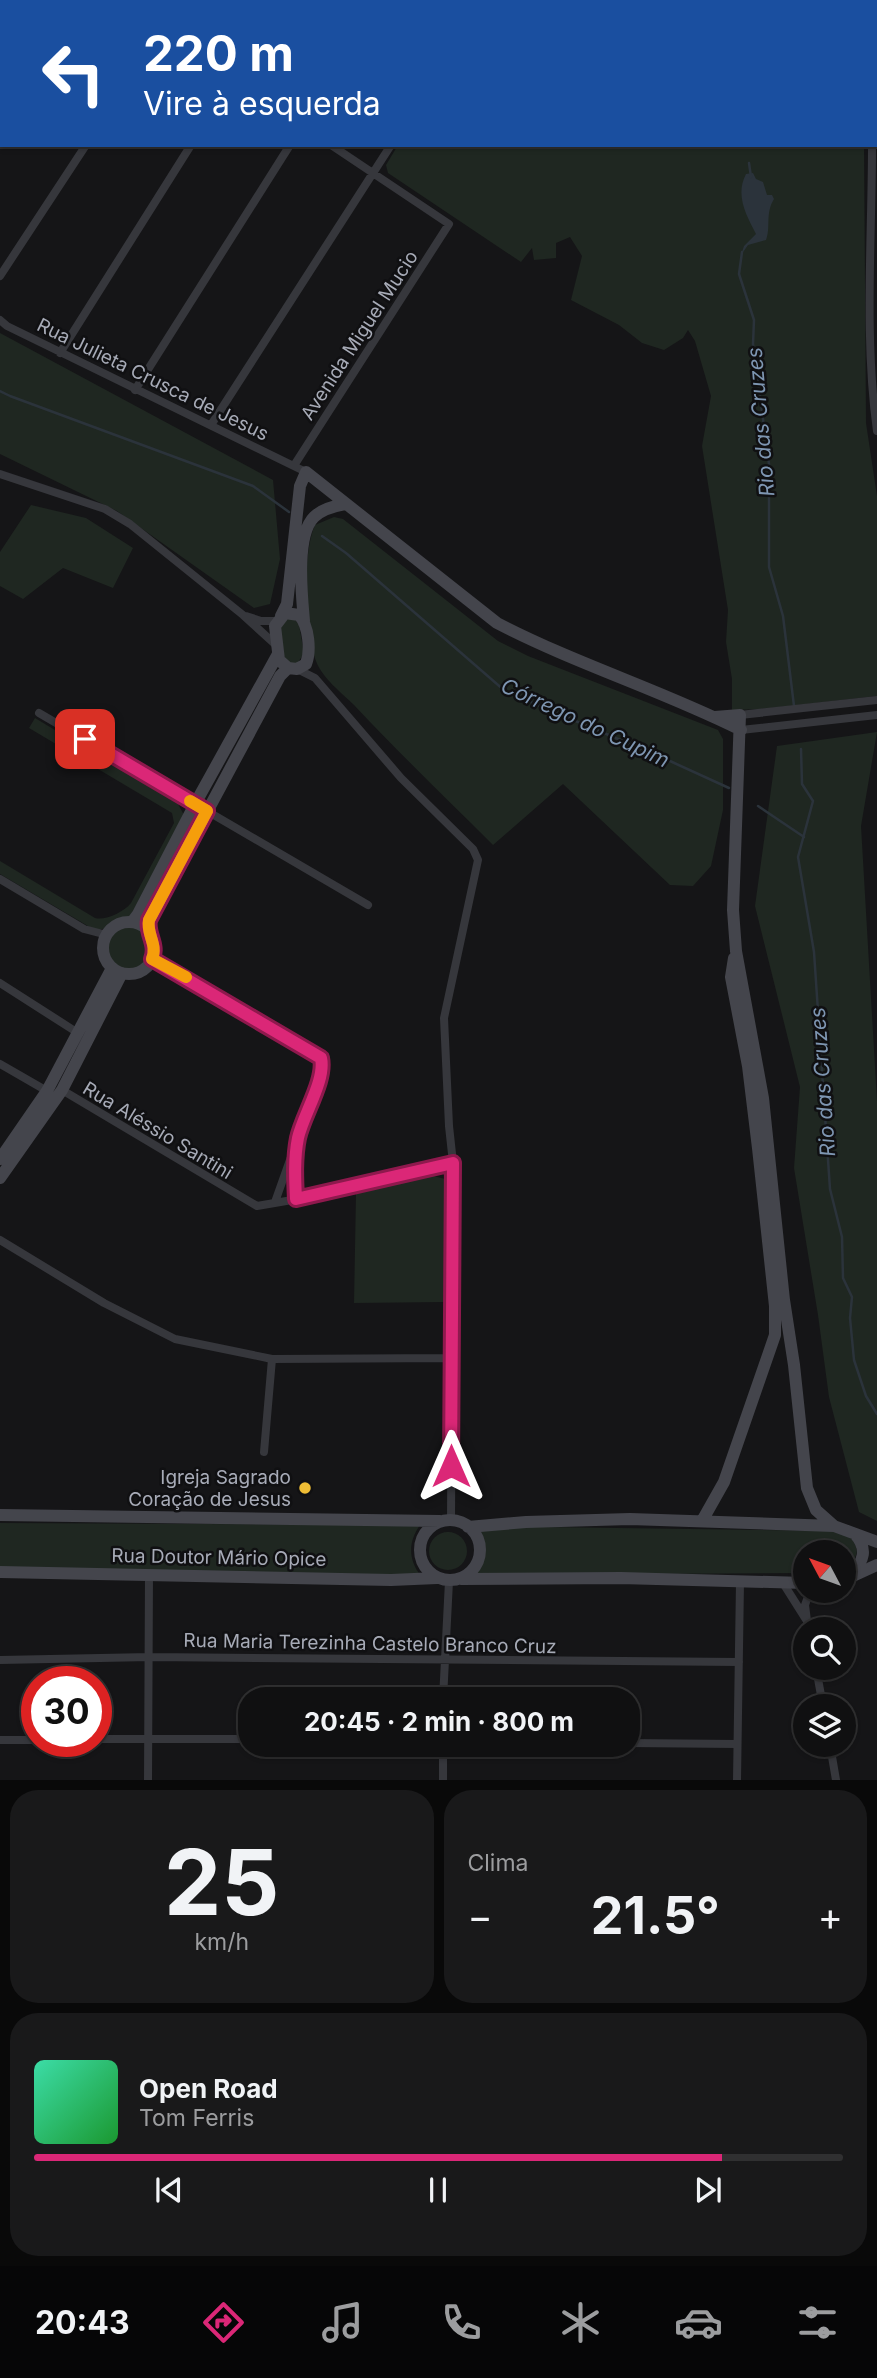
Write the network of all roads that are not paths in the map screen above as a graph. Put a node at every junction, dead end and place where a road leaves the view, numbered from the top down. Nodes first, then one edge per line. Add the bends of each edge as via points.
1 (85, 147) edge
2 (190, 147) edge
3 (289, 147) edge
4 (334, 147) edge
5 (390, 147) edge
6 (872, 147) edge
7 (373, 172) junction
8 (875, 209) edge
9 (0, 275) edge
10 (0, 320) edge
11 (60, 353) junction
12 (135, 390) junction
13 (211, 425) junction
14 (877, 431) edge
15 (295, 464) junction
16 (306, 472) junction
17 (0, 474) edge
18 (345, 504) junction
19 (243, 615) junction
20 (279, 618) junction
21 (304, 622) junction
22 (277, 650) junction
23 (309, 654) junction
24 (292, 669) junction
25 (315, 678) junction
26 (877, 700) edge
27 (39, 713) dead end
28 (740, 715) junction
29 (877, 715) edge
30 (715, 717) junction
31 (741, 730) junction
32 (201, 808) junction
33 (0, 879) edge
34 (368, 905) dead end
35 (132, 922) junction
36 (149, 932) junction
37 (107, 935) junction
38 (736, 951) junction
39 (152, 959) junction
40 (117, 971) junction
41 (0, 982) edge
42 (78, 1033) junction
43 (0, 1064) edge
44 (62, 1090) junction
45 (47, 1091) junction
46 (298, 1137) junction
47 (0, 1159) edge
48 (453, 1163) junction
49 (0, 1178) edge
50 (296, 1199) junction
51 (275, 1202) junction
52 (0, 1240) edge
53 (450, 1358) junction
54 (272, 1359) junction
55 (264, 1452) dead end
56 (0, 1515) edge
57 (446, 1520) junction
58 (702, 1521) junction
59 (834, 1526) junction
60 (468, 1527) junction
61 (854, 1533) junction
62 (877, 1542) edge
63 (877, 1565) edge
64 (856, 1568) edge
65 (0, 1572) edge
66 (856, 1574) edge
67 (149, 1575) junction
68 (449, 1579) junction
69 (740, 1582) junction
70 (783, 1583) junction
71 (793, 1583) edge
72 (803, 1617) edge
73 (150, 1657) junction
74 (0, 1660) edge
75 (444, 1660) junction
76 (739, 1662) junction
77 (443, 1687) edge
78 (148, 1738) junction
79 (112, 1739) edge
80 (0, 1740) edge
81 (21, 1740) edge
82 (238, 1740) edge
83 (640, 1743) edge
84 (737, 1744) junction
85 (443, 1757) edge
86 (832, 1757) edge
87 (148, 1780) edge
88 (443, 1780) edge
89 (737, 1780) edge
90 (836, 1780) edge

1 - 9 street
2 - 11 street
3 - 12 street
4 - 7 street
5 - 7 street
6 - 8 street
7 - 13 street
7 - 15 street, Avenida Miguel Mucio via 449,224
8 - 14 street via 869,308
10 - 11 street, Rua Julieta Crusca de Jesus
11 - 12 street, Rua Julieta Crusca de Jesus
12 - 13 street, Rua Julieta Crusca de Jesus
13 - 15 street, Rua Julieta Crusca de Jesus
15 - 16 street, Rua Julieta Crusca de Jesus
16 - 18 street
16 - 20 street via 299,486 287,604
17 - 19 street via 105,509
18 - 21 street via 316,515 306,532 300,581
18 - 30 street via 497,623
19 - 20 street via 261,621
19 - 22 street
20 - 21 street via 295,613
20 - 22 street via 274,633
21 - 23 street
22 - 24 street via 281,664
22 - 32 street
23 - 24 street via 306,664
23 - 25 street
24 - 25 street
24 - 32 street via 280,676
25 - 48 street via 401,778 473,849 478,860 444,1018
26 - 28 street
27 - 32 street
28 - 30 street
28 - 31 street
29 - 31 street
30 - 31 street
31 - 38 street via 733,910
32 - 34 street
32 - 35 street
32 - 36 street via 149,920
33 - 37 street via 84,929
35 - 36 street
35 - 37 street via 122,923
36 - 39 street via 155,951
37 - 40 street via 103,953
38 - 58 street via 732,977 751,1093 775,1335 724,1482
38 - 59 street via 763,1098 807,1488 816,1510
39 - 40 street via 139,972
39 - 46 street via 321,1058 319,1078
40 - 42 street
40 - 44 street
41 - 42 street
42 - 45 street
43 - 45 street
44 - 49 street
44 - 51 street, Rua Aléssio Santini via 257,1206
45 - 47 street
46 - 50 street
46 - 51 street
48 - 50 street, Rua Aléssio Santini
48 - 53 street
50 - 51 street, Rua Aléssio Santini
52 - 54 street via 174,1339
53 - 54 street
53 - 57 street
54 - 55 street
56 - 57 street
57 - 60 street
57 - 68 street via 428,1528 419,1550 428,1572
58 - 59 street
58 - 60 street via 630,1519
59 - 61 street
60 - 68 street via 478,1538 478,1563 470,1573
61 - 62 street
61 - 64 street via 864,1552
63 - 66 street
65 - 67 street, Rua Doutor Mário Opice
67 - 68 street, Rua Doutor Mário Opice
67 - 73 street
68 - 69 street, Rua Doutor Mário Opice
68 - 75 street
69 - 70 street, Rua Doutor Mário Opice
69 - 76 street
70 - 71 street, Rua Doutor Mário Opice
70 - 72 street
73 - 74 street, Rua Maria Terezinha Castelo Branco Cruz
73 - 75 street, Rua Maria Terezinha Castelo Branco Cruz
73 - 78 street
75 - 76 street, Rua Maria Terezinha Castelo Branco Cruz
75 - 77 street
76 - 84 street
78 - 79 street
78 - 82 street
78 - 87 street
80 - 81 street
83 - 84 street
84 - 89 street
85 - 88 street
86 - 90 street

